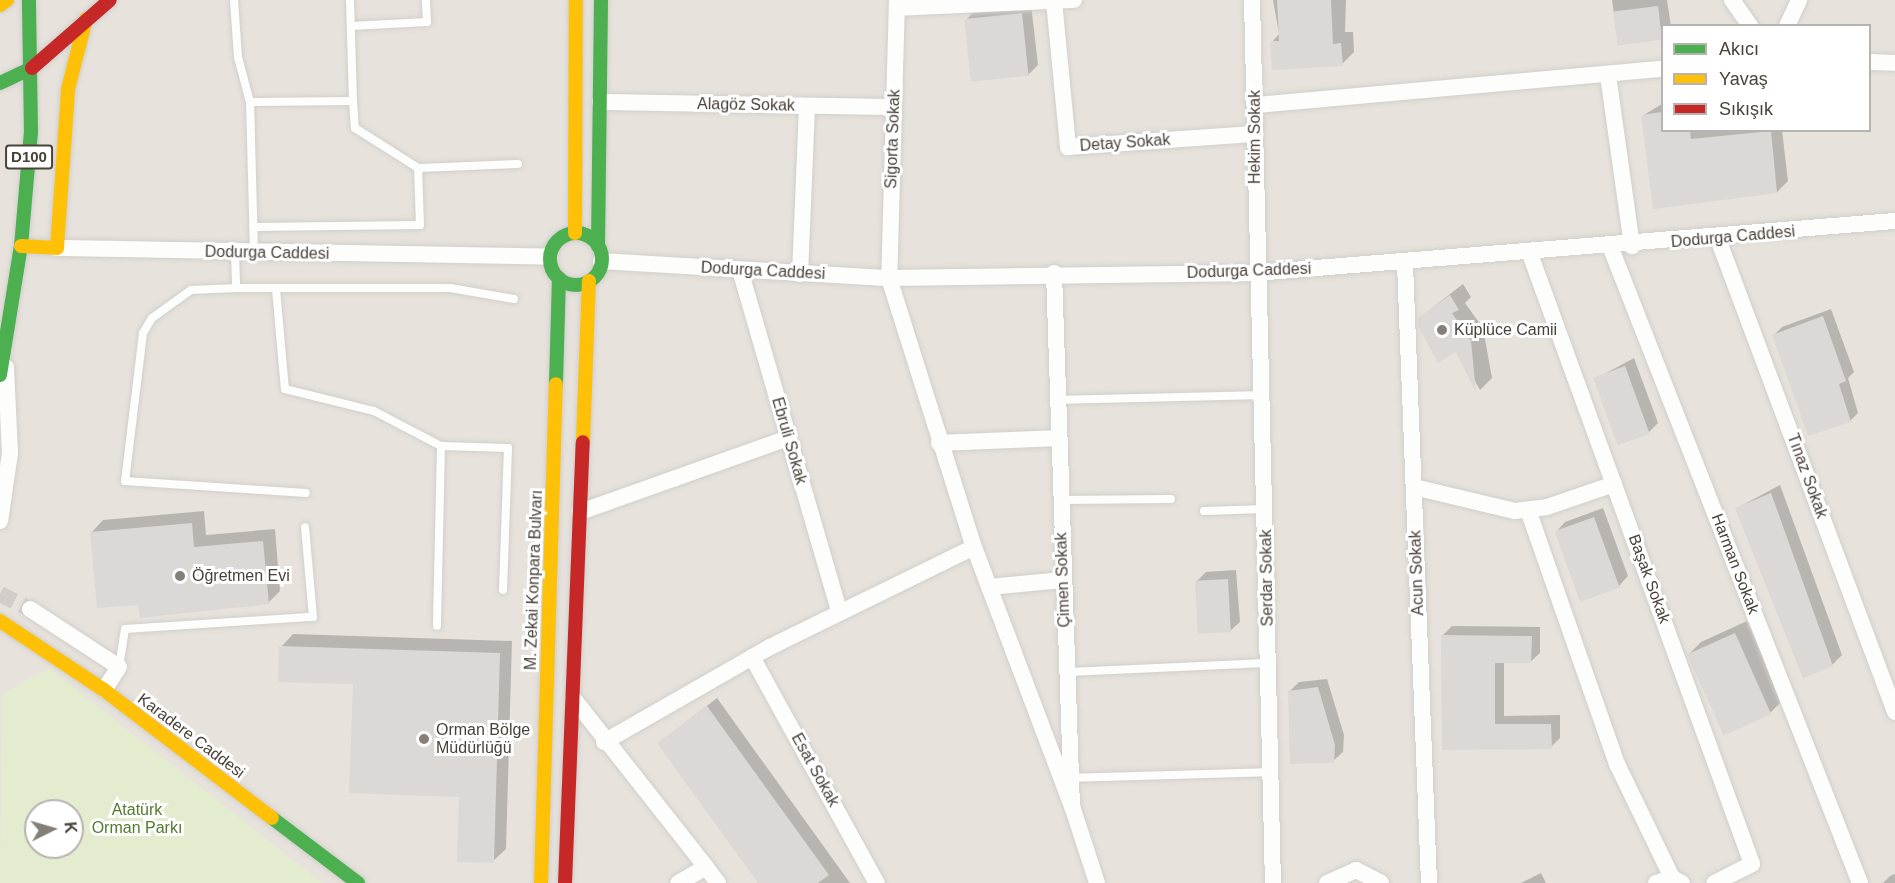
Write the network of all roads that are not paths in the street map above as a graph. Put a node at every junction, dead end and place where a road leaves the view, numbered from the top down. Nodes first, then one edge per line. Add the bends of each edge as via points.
1 (7, 0) edge
2 (29, 0) edge
3 (110, 0) edge
4 (234, 0) edge
5 (350, 0) edge
6 (426, 0) edge
7 (576, 0) edge
8 (601, 0) edge
9 (1074, 0) edge
10 (1252, 0) edge
11 (1732, 0) edge
12 (1799, 0) edge
13 (1054, 1) edge
14 (897, 4) edge
15 (0, 5) edge
16 (86, 19) junction
17 (1749, 24) edge
18 (1788, 24) edge
19 (351, 26) junction
20 (1871, 62) edge
21 (1895, 63) edge
22 (32, 68) junction
23 (1661, 69) edge
24 (1608, 75) junction
25 (0, 83) edge
26 (353, 101) junction
27 (250, 102) junction
28 (600, 102) junction
29 (1256, 105) junction
30 (807, 106) junction
31 (893, 106) junction
32 (1256, 134) junction
33 (518, 164) dead end
34 (417, 168) junction
35 (1895, 221) edge
36 (254, 227) junction
37 (575, 233) junction
38 (1718, 239) junction
39 (21, 246) junction
40 (1610, 246) junction
41 (1632, 246) junction
42 (57, 248) junction
43 (235, 253) junction
44 (254, 253) junction
45 (600, 254) junction
46 (1530, 254) junction
47 (550, 257) junction
48 (1405, 264) junction
49 (740, 270) junction
50 (1054, 273) junction
51 (1255, 273) junction
52 (800, 274) junction
53 (559, 278) junction
54 (889, 278) junction
55 (590, 281) junction
56 (236, 288) junction
57 (276, 288) junction
58 (514, 299) dead end
59 (5, 348) junction
60 (0, 375) edge
61 (1261, 395) junction
62 (1058, 400) junction
63 (788, 438) junction
64 (1059, 438) junction
65 (939, 443) junction
66 (441, 446) junction
67 (1614, 484) junction
68 (1414, 487) junction
69 (306, 494) dead end
70 (1171, 499) dead end
71 (1060, 500) junction
72 (1266, 509) junction
73 (1528, 510) junction
74 (1204, 511) dead end
75 (580, 512) junction
76 (0, 521) edge
77 (305, 527) dead end
78 (974, 547) junction
79 (1063, 580) junction
80 (989, 587) junction
81 (503, 590) dead end
82 (30, 609) tunnel mouth
83 (839, 611) junction
84 (0, 621) edge
85 (437, 626) dead end
86 (752, 657) junction
87 (1268, 663) junction
88 (119, 667) junction
89 (1066, 672) junction
90 (104, 690) junction
91 (573, 698) junction
92 (1895, 712) edge
93 (604, 742) junction
94 (1270, 772) junction
95 (1071, 778) junction
96 (1072, 806) junction
97 (706, 867) junction
98 (1670, 881) edge
99 (358, 883) edge
100 (541, 883) edge
101 (565, 883) edge
102 (678, 883) edge
103 (718, 883) edge
104 (877, 883) edge
105 (1097, 883) edge
106 (1273, 883) edge
107 (1327, 883) edge
108 (1381, 883) edge
109 (1428, 883) edge
110 (1713, 883) edge
111 (1860, 883) edge

1 - 15 main road
2 - 22 main road, D100
3 - 16 main road
4 - 27 lane via 237,57
5 - 19 lane
6 - 19 lane via 427,22
7 - 37 main road
8 - 28 main road
9 - 13 street
10 - 29 street, Hekim Sokak
11 - 17 street
12 - 18 street
13 - 14 street
13 - 32 street, Detay Sokak via 1068,147
14 - 31 street, Sigorta Sokak
16 - 22 main road
16 - 42 main road via 68,89
19 - 26 lane
20 - 21 street
22 - 25 main road
22 - 39 main road, D100
23 - 24 street
24 - 29 street
24 - 41 street
26 - 27 lane
26 - 34 lane via 355,128
27 - 36 lane
28 - 30 street, Alagöz Sokak
28 - 45 main road
29 - 32 street, Hekim Sokak
30 - 31 street, Alagöz Sokak
30 - 52 street
31 - 54 street, Sigorta Sokak
32 - 51 street, Hekim Sokak
33 - 34 lane
34 - 36 lane via 420,225
35 - 38 street, Dodurga Caddesi
36 - 44 lane
37 - 45 main road via 589,236
37 - 47 main road via 559,239
38 - 41 street, Dodurga Caddesi
38 - 92 street, Tınaz Sokak
39 - 42 main road
39 - 59 main road, D100
40 - 41 street, Dodurga Caddesi
40 - 46 street, Dodurga Caddesi
40 - 111 street, Harman Sokak
42 - 43 street, Dodurga Caddesi
43 - 44 street, Dodurga Caddesi
43 - 56 lane
44 - 47 street, Dodurga Caddesi
45 - 49 street, Dodurga Caddesi
45 - 55 main road
46 - 48 street, Dodurga Caddesi
46 - 67 street, Başak Sokak
47 - 53 main road
48 - 51 street, Dodurga Caddesi
48 - 68 street, Acun Sokak
49 - 52 street, Dodurga Caddesi
49 - 63 street, Ebruli Sokak
50 - 51 street, Dodurga Caddesi
50 - 54 street, Dodurga Caddesi
50 - 62 street, Çimen Sokak
51 - 61 street, Serdar Sokak
52 - 54 street, Dodurga Caddesi
53 - 55 main road via 572,284
53 - 100 main road, M. Zekai Konpara Bulvarı
54 - 65 street, Sigorta Sokak
55 - 75 main road
56 - 57 lane
56 - 69 lane via 191,290 152,318 143,333 125,481
57 - 58 lane via 450,288
57 - 66 lane via 285,389 374,411
59 - 60 main road, D100
59 - 76 street via 10,453
61 - 62 lane
61 - 72 street, Serdar Sokak
62 - 64 street, Çimen Sokak
63 - 75 street
63 - 83 street, Ebruli Sokak
64 - 65 street
64 - 71 street, Çimen Sokak
65 - 78 street, Sigorta Sokak
66 - 81 lane via 508,448
66 - 85 lane
67 - 73 street
67 - 110 street, Başak Sokak via 1752,864
68 - 73 street
68 - 109 street, Acun Sokak
70 - 71 lane
71 - 79 street, Çimen Sokak
72 - 74 lane
72 - 87 street, Serdar Sokak
73 - 98 street via 1617,764
75 - 91 main road
77 - 88 lane via 313,617 125,629
78 - 80 street, Sigorta Sokak
78 - 83 street
79 - 80 street
79 - 89 street, Çimen Sokak
80 - 96 street, Sigorta Sokak
82 - 88 street
83 - 86 street
84 - 90 main road, Karadere Caddesi
86 - 93 street
86 - 104 street, Esat Sokak
87 - 89 lane
87 - 94 street, Serdar Sokak
88 - 90 street
89 - 95 street, Çimen Sokak
90 - 99 main road, Karadere Caddesi
91 - 93 street
91 - 101 main road
93 - 97 street
94 - 95 lane
94 - 106 street, Serdar Sokak
95 - 96 street, Çimen Sokak
96 - 105 street, Çimen Sokak
97 - 102 street
97 - 103 street
107 - 108 street via 1356,870

